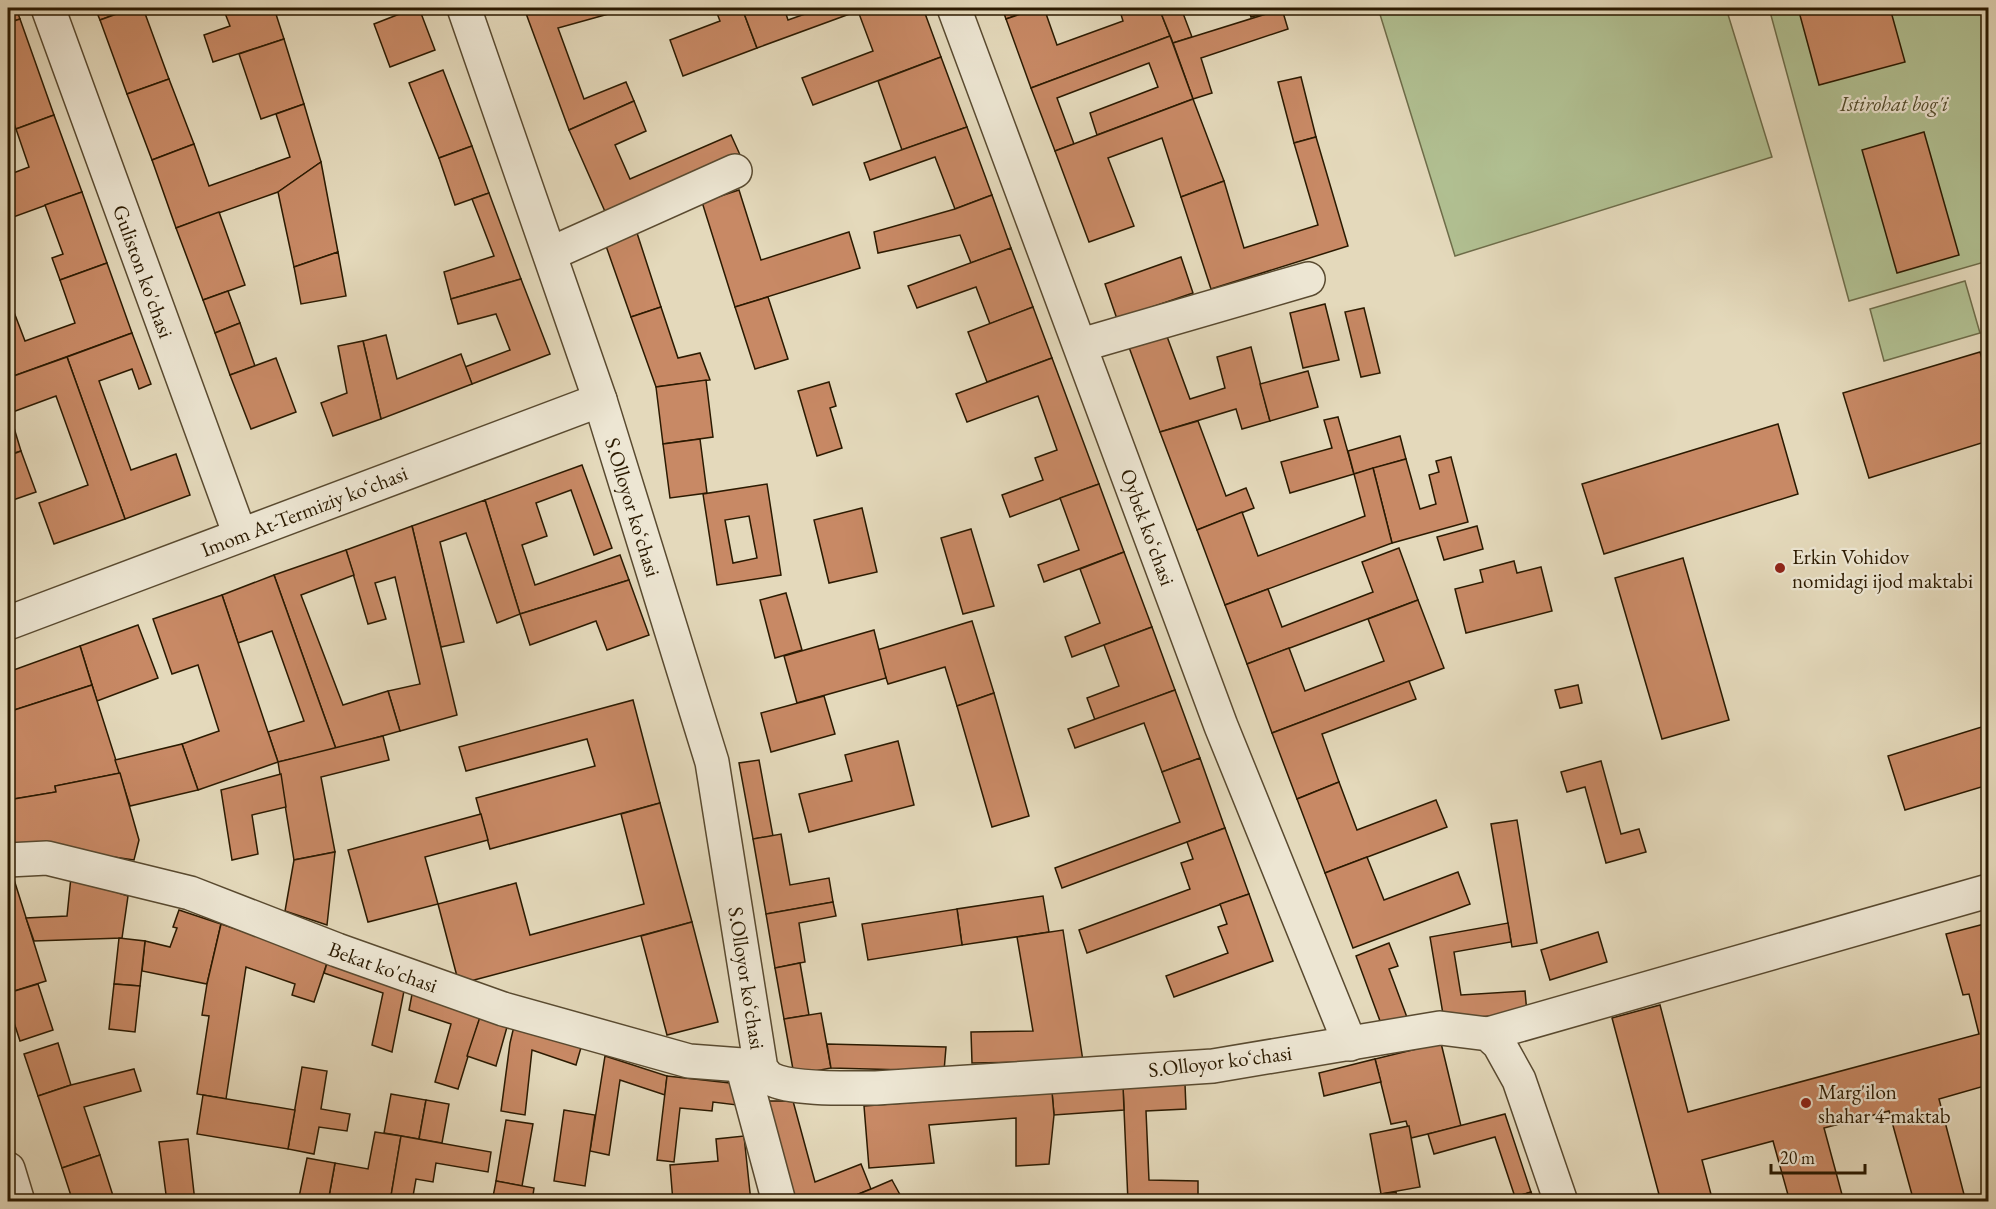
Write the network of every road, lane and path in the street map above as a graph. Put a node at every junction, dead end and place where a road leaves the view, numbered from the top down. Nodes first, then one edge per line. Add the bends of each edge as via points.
1 (48, 8) edge
2 (464, 8) edge
3 (954, 8) edge
4 (735, 171) dead end
5 (550, 254) junction
6 (1308, 279) dead end
7 (1081, 345) junction
8 (600, 400) junction
9 (240, 535) junction
10 (8, 623) edge
11 (8, 860) edge
12 (1989, 891) edge
13 (1488, 1034) junction
14 (1350, 1044) junction
15 (752, 1067) junction
16 (8, 1169) edge
17 (18, 1202) edge
18 (779, 1202) edge
19 (1561, 1202) edge

1 - 9 street, Guliston ko'chasi
2 - 5 street, S.Olloyor koʻchasi
3 - 7 street, Oybek koʻchasi
4 - 5 street
5 - 8 street, S.Olloyor koʻchasi
6 - 7 street
7 - 14 street, Oybek koʻchasi via 1221,726
8 - 9 street, Imom At-Termiziy koʻchasi
8 - 15 street, S.Olloyor koʻchasi via 712,762
9 - 10 street, Imom At-Termiziy koʻchasi
11 - 15 street, Bekat ko'chasi via 47,858 190,893 503,1009 689,1061
12 - 13 street
13 - 14 street, S.Olloyor koʻchasi via 1440,1028
13 - 19 street via 1499,1044 1519,1080
14 - 15 street, S.Olloyor koʻchasi via 1213,1066 876,1088 791,1084 770,1079
15 - 18 street
16 - 17 street

